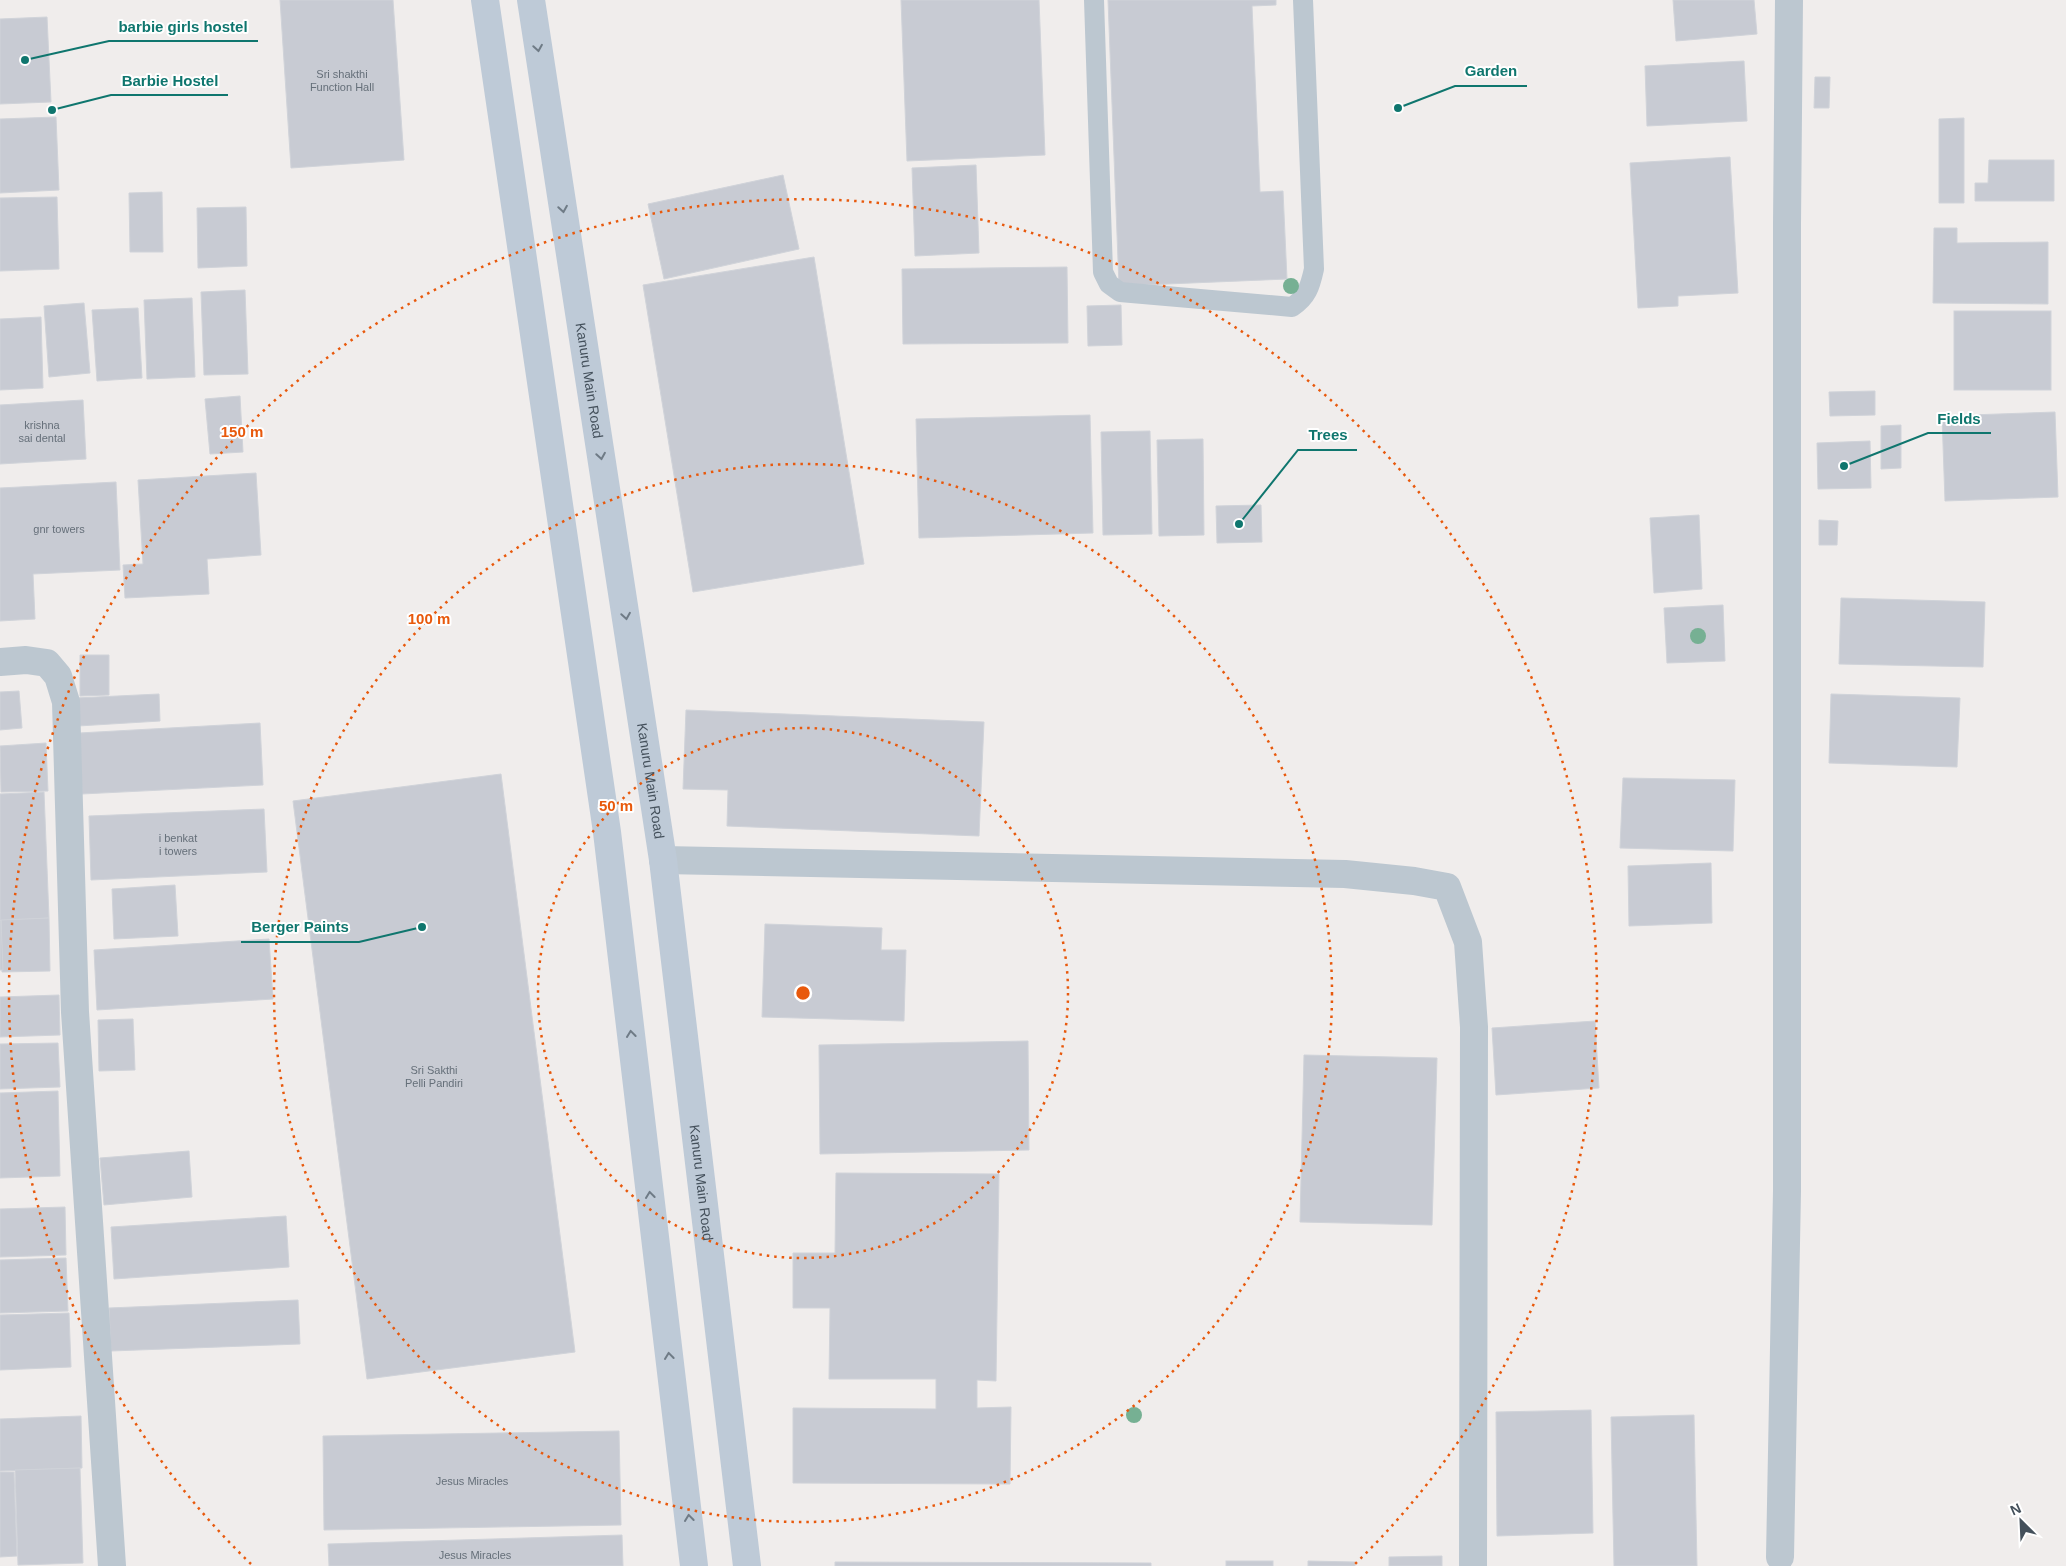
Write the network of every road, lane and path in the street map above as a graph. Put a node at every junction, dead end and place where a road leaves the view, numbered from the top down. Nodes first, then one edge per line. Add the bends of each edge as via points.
1 (485, 0) edge
2 (531, 0) edge
3 (1094, 0) edge
4 (1303, 0) edge
5 (1789, 0) edge
6 (0, 662) edge
7 (664, 860) junction
8 (1780, 1557) dead end
9 (112, 1566) edge
10 (694, 1566) edge
11 (748, 1566) edge
12 (1473, 1566) edge

10 -> 1 main road via 607,832
2 -> 7 main road, Kanuru Main Road
3 - 4 lane via 1102,256 1103,272 1109,284 1120,292 1284,307 1292,307 1302,300 1310,288 1314,269
5 - 8 street via 1786,1191
6 - 9 street via 46,662 58,676 66,702 75,1012
7 - 11 main road, Kanuru Main Road
7 - 12 street via 1344,874 1447,887 1468,942 1474,1028

